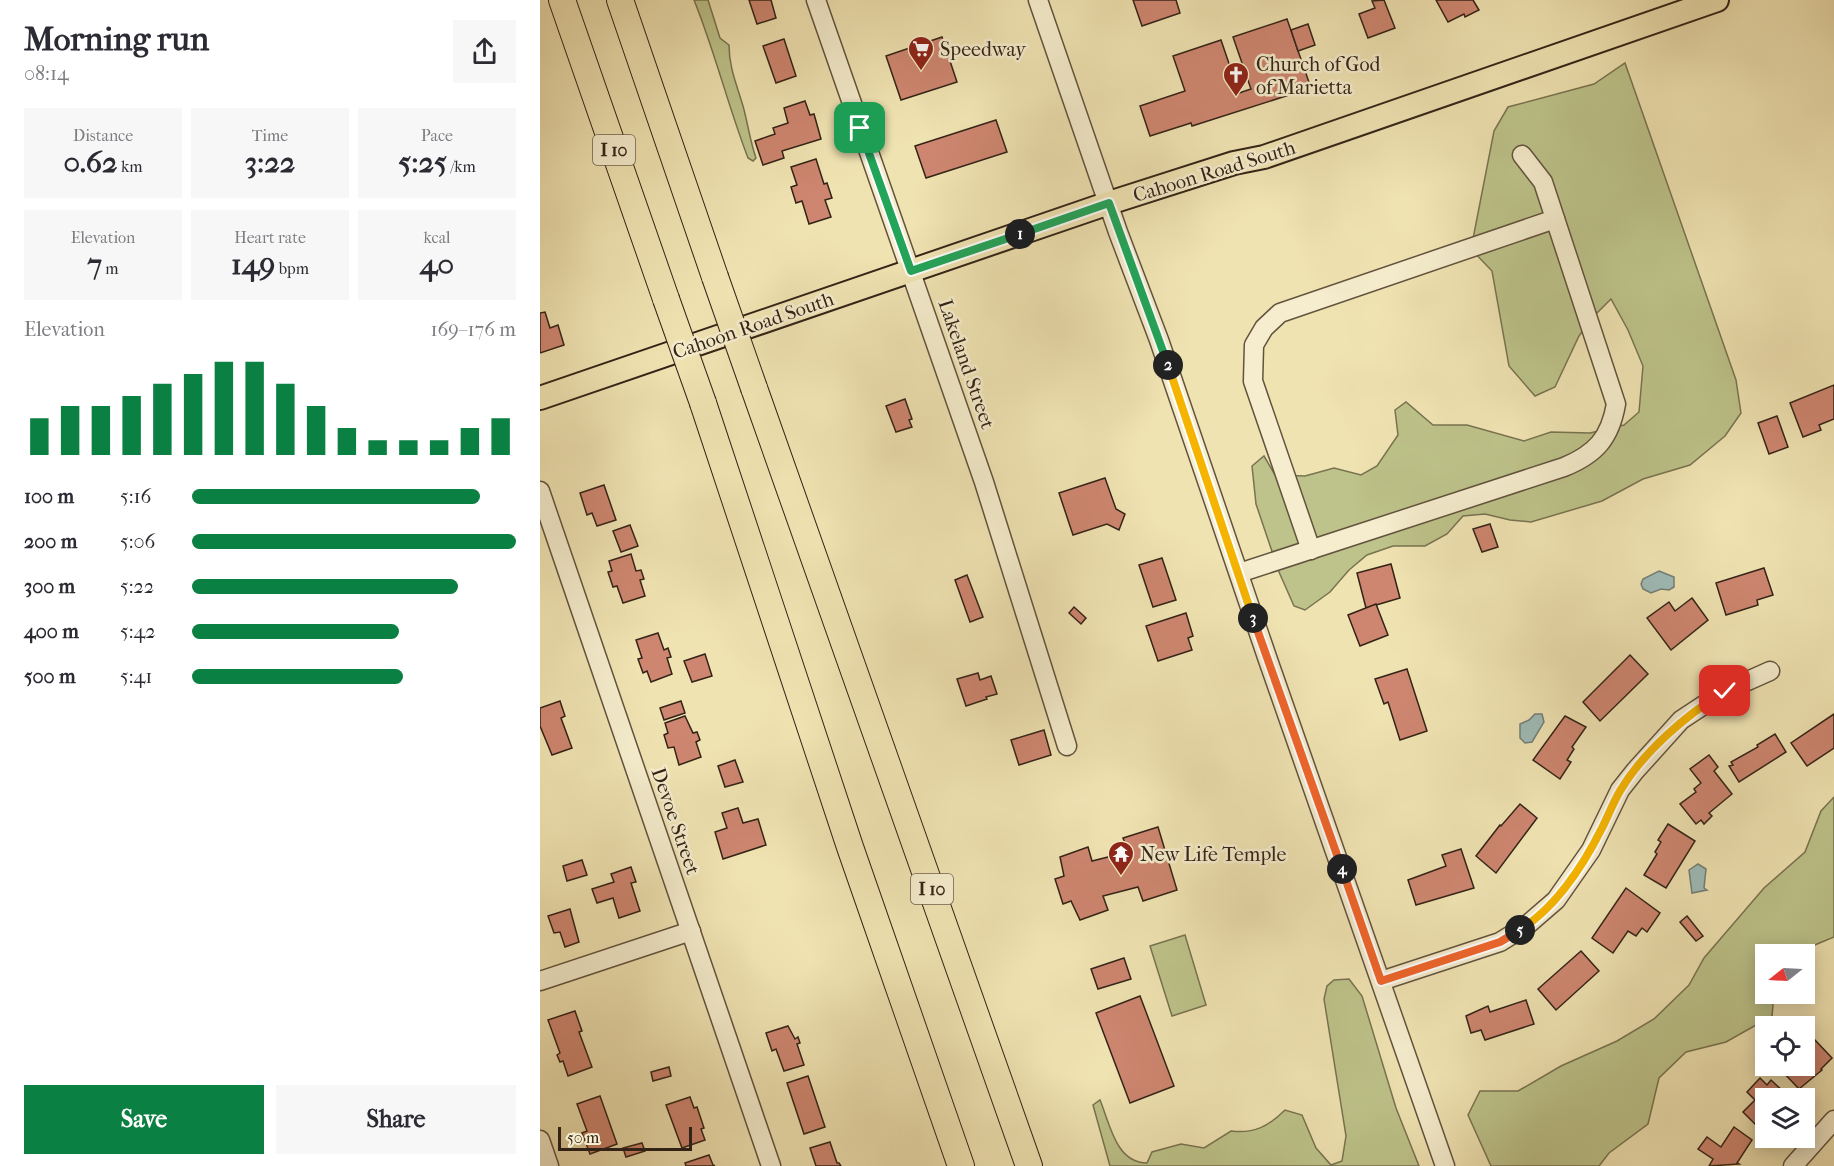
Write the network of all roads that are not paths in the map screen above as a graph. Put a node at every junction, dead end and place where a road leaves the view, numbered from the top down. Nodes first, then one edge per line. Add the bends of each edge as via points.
1 (562, 0) edge
2 (620, 0) edge
3 (816, 0) edge
4 (1038, 0) edge
5 (1717, 0) edge
6 (1522, 155) dead end
7 (1109, 203) junction
8 (1555, 219) junction
9 (911, 271) junction
10 (540, 398) edge
11 (540, 491) edge
12 (1311, 550) junction
13 (1239, 573) junction
14 (1770, 671) dead end
15 (1067, 746) dead end
16 (691, 931) junction
17 (540, 981) edge
18 (1381, 981) junction
19 (945, 1120) junction
20 (1834, 1120) edge
21 (540, 1140) edge
22 (549, 1166) edge
23 (771, 1166) edge
24 (951, 1166) edge
25 (960, 1166) edge
26 (1031, 1166) edge
27 (1445, 1166) edge
28 (1793, 1166) edge

1 - 19 highway, I 10, bridge via 703,403 849,847
2 - 26 highway, I 10, bridge
3 - 9 street, Lakeland Street
4 - 7 street
5 - 7 main road, Cahoon Road South via 1264,157
6 - 8 street via 1543,182
7 - 9 main road, Cahoon Road South
7 - 13 street
8 - 12 street via 1280,313 1264,328 1254,345 1253,381
8 - 12 street via 1616,404 1613,423 1602,441 1583,459 1564,467
9 - 10 main road, Cahoon Road South
9 - 15 street, Lakeland Street via 984,482
11 - 16 street, Devoe Street
12 - 13 street
13 - 18 street
14 - 18 street via 1725,691 1681,720 1620,790 1591,850 1556,900 1526,926 1500,942
16 - 17 street
16 - 23 street, Devoe Street
18 - 27 street
19 - 24 highway
19 - 25 highway, I 10
20 - 28 street
21 - 22 street

